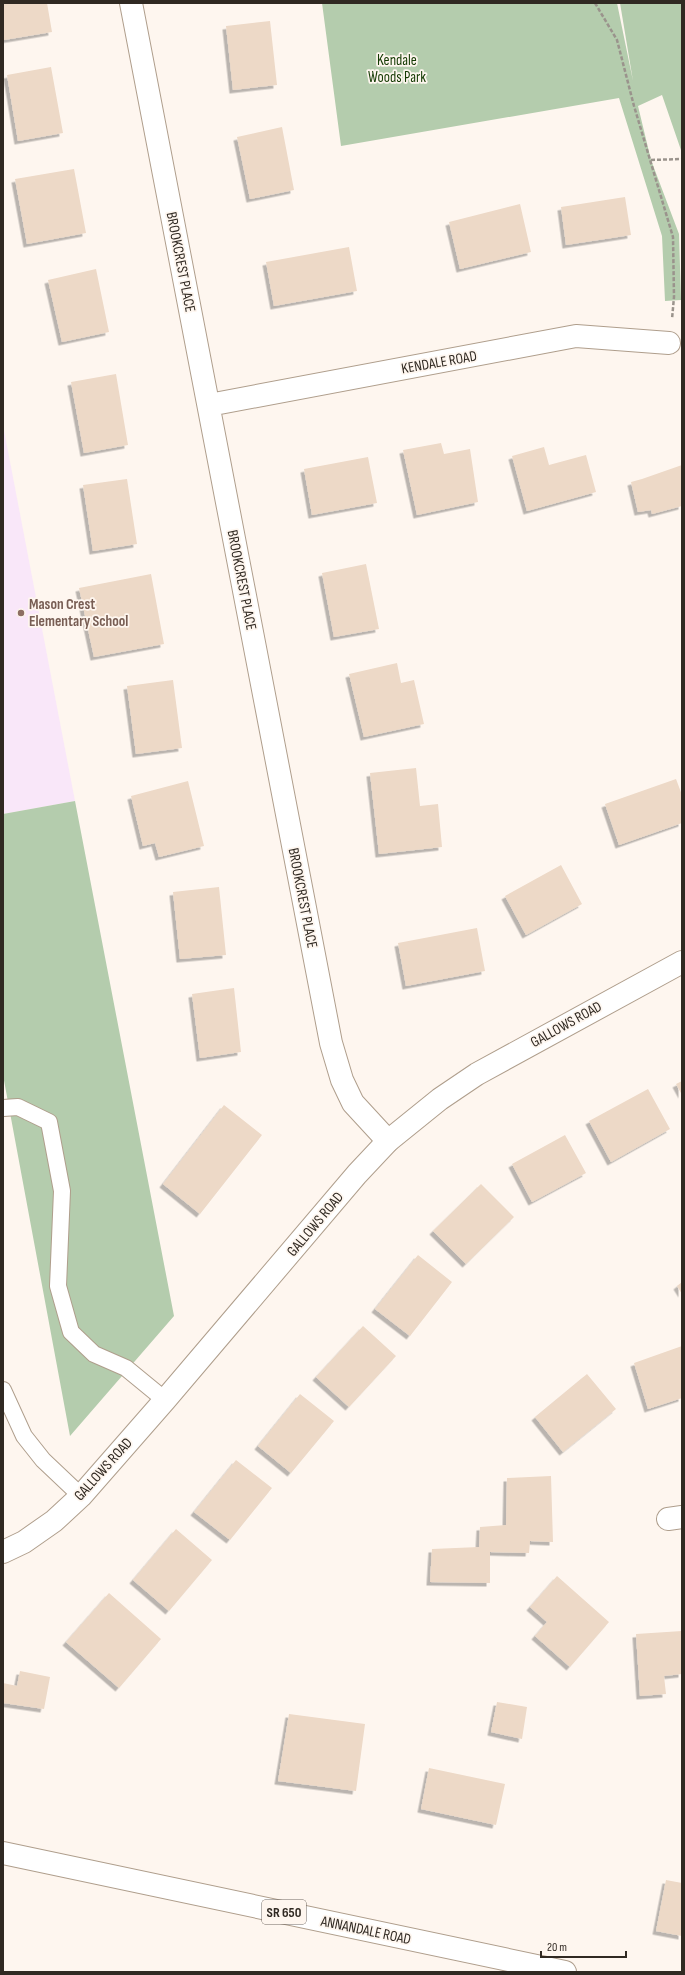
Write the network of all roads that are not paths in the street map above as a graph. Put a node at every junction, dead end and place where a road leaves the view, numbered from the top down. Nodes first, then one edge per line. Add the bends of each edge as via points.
1 (131, 3) edge
2 (670, 344) road end
3 (209, 405) junction
4 (682, 962) edge
5 (3, 1108) edge
6 (388, 1141) junction
7 (3, 1390) edge
8 (165, 1400) junction
9 (81, 1496) junction
10 (3, 1552) edge
11 (3, 1853) edge
12 (529, 1968) edge
13 (565, 1972) edge

1 - 3 street, BROOKCREST PLACE
2 - 3 street, KENDALE ROAD via 576,336
3 - 6 street, BROOKCREST PLACE via 331,1044 342,1080 353,1103
4 - 6 street, GALLOWS ROAD via 477,1074 440,1099
5 - 8 lane via 18,1107 49,1122 62,1191 58,1286 71,1332 94,1354 126,1368
6 - 8 street, GALLOWS ROAD
7 - 9 lane via 24,1436 43,1460
8 - 9 street, GALLOWS ROAD
9 - 10 street, GALLOWS ROAD via 24,1542
11 - 12 street, ANNANDALE ROAD / SR 650
12 - 13 street, ANNANDALE ROAD / SR 650

